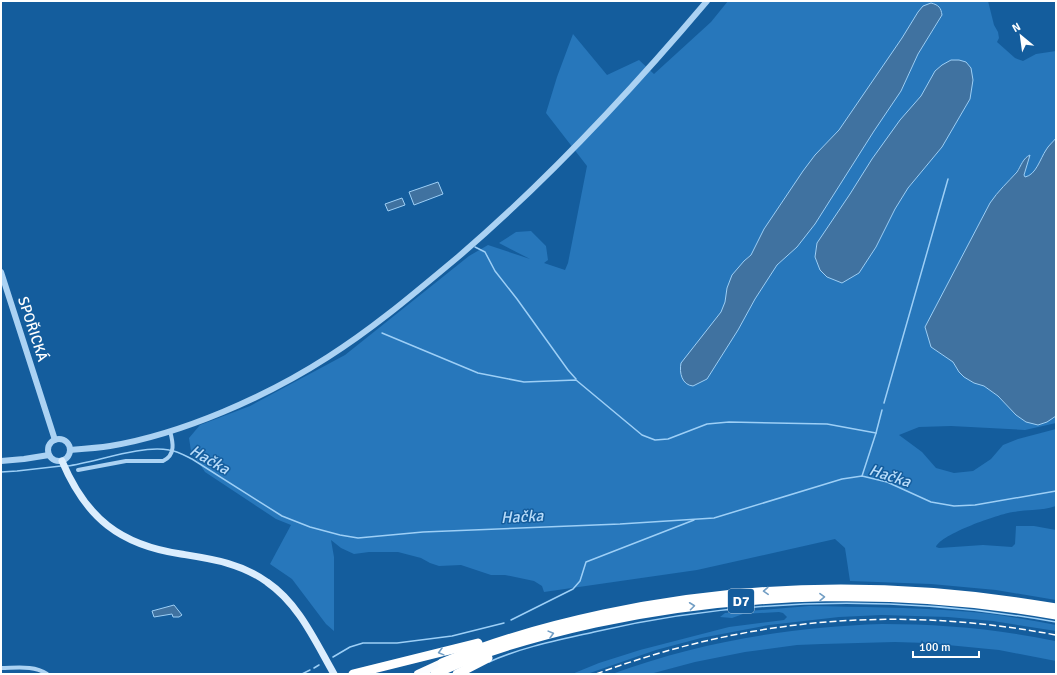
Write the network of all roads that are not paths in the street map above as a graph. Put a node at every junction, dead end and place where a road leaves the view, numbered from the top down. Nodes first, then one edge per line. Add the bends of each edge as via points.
1 (706, 1) edge
2 (1, 272) edge
3 (2, 281) edge
4 (170, 431) junction
5 (55, 440) junction
6 (70, 450) junction
7 (49, 455) junction
8 (1, 461) edge
9 (62, 461) junction
10 (78, 470) dead end
11 (1056, 608) edge
12 (1056, 615) edge
13 (534, 634) junction
14 (442, 663) joint
15 (1, 668) edge
16 (47, 674) edge
17 (334, 674) edge
18 (353, 674) edge
19 (418, 674) edge
20 (435, 674) edge
21 (457, 674) edge

1 - 4 street via 632,88 584,139 507,213 408,299 347,344 293,378 229,409
2 - 3 street, SPOŘICKÁ
3 - 5 street, SPOŘICKÁ
4 - 6 street via 112,446
4 - 10 street via 173,446 171,456 163,461 126,461
5 - 6 street via 64,440
5 - 7 street via 49,446
6 - 9 street via 68,457
7 - 8 street
7 - 9 street via 56,461
9 - 17 main road via 76,491 90,509 124,537 164,551 225,562 267,582 292,605
11 -> 13 highway, D7 via 952,594 809,589 754,592 658,604 566,622
13 -> 12 highway, D7 via 659,611 755,599 857,596 924,599
13 - 14 highway, D7 via 492,643
13 -> 18 highway via 522,630
13 - 20 highway, D7
13 - 21 highway via 522,645 491,656
14 - 19 highway
15 - 16 street via 33,668

